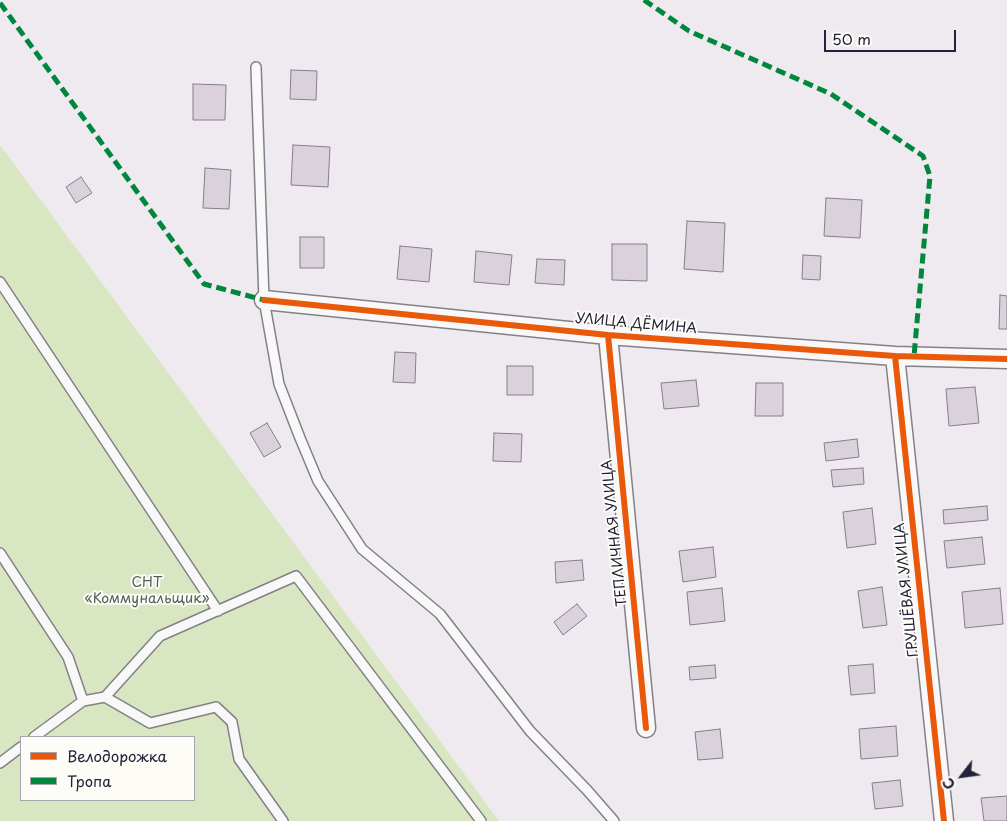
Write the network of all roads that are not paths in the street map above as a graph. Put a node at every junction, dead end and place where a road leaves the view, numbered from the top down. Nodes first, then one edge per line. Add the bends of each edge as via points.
1 (256, 67) dead end
2 (0, 282) edge
3 (264, 300) junction
4 (608, 335) junction
5 (895, 356) junction
6 (1007, 359) edge
7 (0, 553) edge
8 (218, 611) junction
9 (105, 697) junction
10 (83, 700) junction
11 (646, 728) dead end
12 (35, 736) edge
13 (20, 748) edge
14 (0, 763) edge
15 (283, 821) edge
16 (482, 821) edge
17 (614, 821) edge
18 (944, 821) edge

1 - 3 lane
2 - 8 lane
3 - 4 street, УЛИЦА ДЁМИНА
3 - 17 lane via 279,384 293,420 318,481 362,549 440,614 530,731
4 - 5 street, УЛИЦА ДЁМИНА
4 - 11 street, ТЕПЛИЧНАЯ УЛИЦА
5 - 6 street, УЛИЦА ДЁМИНА
5 - 18 street, ГРУШЁВАЯ УЛИЦА
7 - 10 lane via 68,657
8 - 9 lane via 160,636
8 - 16 lane via 296,576
9 - 10 lane
9 - 15 lane via 150,723 216,707 232,722 239,759
10 - 12 lane
13 - 14 lane

